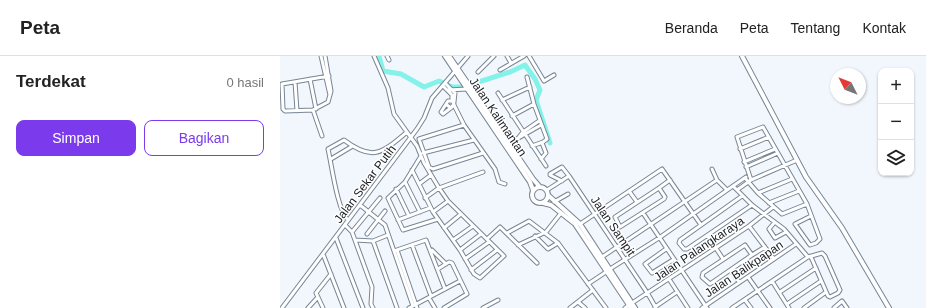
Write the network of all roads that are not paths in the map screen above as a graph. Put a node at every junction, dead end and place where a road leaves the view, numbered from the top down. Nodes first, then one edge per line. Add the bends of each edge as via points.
1 (374, 56) edge
2 (387, 56) edge
3 (445, 56) edge
4 (449, 56) edge
5 (468, 56) edge
6 (494, 56) edge
7 (507, 56) edge
8 (524, 56) edge
9 (529, 56) edge
10 (742, 56) edge
11 (321, 58) edge
12 (326, 58) edge
13 (389, 60) dead end
14 (511, 63) junction
15 (328, 69) junction
16 (456, 69) junction
17 (324, 70) junction
18 (500, 70) dead end
19 (478, 72) dead end
20 (554, 75) dead end
21 (325, 76) junction
22 (329, 76) junction
23 (527, 77) dead end
24 (310, 79) junction
25 (295, 82) junction
26 (281, 84) edge
27 (444, 84) junction
28 (530, 87) junction
29 (468, 88) junction
30 (449, 90) junction
31 (498, 93) dead end
32 (330, 95) junction
33 (502, 100) junction
34 (453, 104) junction
35 (534, 104) junction
36 (447, 105) junction
37 (314, 110) junction
38 (299, 111) junction
39 (512, 116) junction
40 (539, 120) junction
41 (464, 125) junction
42 (541, 125) junction
43 (407, 132) junction
44 (524, 133) junction
45 (322, 136) dead end
46 (411, 136) junction
47 (769, 137) junction
48 (474, 140) junction
49 (542, 143) junction
50 (507, 145) junction
51 (532, 146) junction
52 (351, 147) junction
53 (740, 149) junction
54 (775, 149) junction
55 (778, 153) junction
56 (422, 154) junction
57 (484, 154) junction
58 (331, 158) junction
59 (541, 159) junction
60 (795, 161) junction
61 (744, 162) junction
62 (546, 166) dead end
63 (787, 166) junction
64 (746, 167) junction
65 (712, 169) dead end
66 (412, 170) junction
67 (483, 172) dead end
68 (749, 174) junction
69 (431, 175) junction
70 (569, 176) junction
71 (745, 178) junction
72 (792, 179) junction
73 (670, 180) junction
74 (718, 180) junction
75 (562, 181) junction
76 (405, 182) junction
77 (749, 182) junction
78 (419, 184) junction
79 (505, 184) dead end
80 (539, 186) junction
81 (439, 188) junction
82 (659, 188) junction
83 (730, 188) junction
84 (396, 189) junction
85 (533, 190) junction
86 (547, 190) junction
87 (737, 190) junction
88 (629, 191) junction
89 (799, 191) junction
90 (758, 193) junction
91 (568, 194) dead end
92 (549, 196) junction
93 (742, 196) junction
94 (380, 198) dead end
95 (425, 198) junction
96 (448, 201) junction
97 (554, 202) junction
98 (637, 202) junction
99 (685, 202) junction
100 (543, 203) junction
101 (769, 203) junction
102 (807, 204) junction
103 (360, 205) junction
104 (752, 205) junction
105 (773, 207) junction
106 (430, 208) junction
107 (385, 211) dead end
108 (369, 212) junction
109 (420, 212) junction
110 (432, 212) junction
111 (561, 213) junction
112 (643, 213) junction
113 (693, 213) junction
114 (461, 214) junction
115 (594, 214) junction
116 (765, 214) junction
117 (408, 216) junction
118 (811, 216) junction
119 (438, 219) junction
120 (348, 220) junction
121 (378, 220) junction
122 (398, 220) junction
123 (774, 223) junction
124 (580, 224) junction
125 (345, 225) junction
126 (651, 225) junction
127 (701, 225) junction
128 (473, 226) junction
129 (749, 226) junction
130 (444, 228) junction
131 (352, 232) junction
132 (546, 232) junction
133 (786, 232) junction
134 (507, 233) junction
135 (367, 234) dead end
136 (481, 234) junction
137 (338, 235) junction
138 (388, 235) junction
139 (535, 236) junction
140 (708, 236) junction
141 (354, 238) junction
142 (659, 238) junction
143 (453, 240) junction
144 (488, 240) junction
145 (588, 240) junction
146 (373, 241) junction
147 (806, 241) junction
148 (558, 243) junction
149 (412, 245) junction
150 (518, 245) junction
151 (798, 246) junction
152 (765, 247) junction
153 (430, 248) junction
154 (617, 248) junction
155 (716, 248) junction
156 (666, 249) junction
157 (460, 250) junction
158 (497, 250) junction
159 (395, 251) junction
160 (323, 254) junction
161 (752, 255) junction
162 (602, 257) junction
163 (810, 257) junction
164 (465, 259) junction
165 (723, 259) junction
166 (774, 259) junction
167 (625, 260) junction
168 (673, 260) junction
169 (537, 263) dead end
170 (446, 264) junction
171 (816, 268) junction
172 (438, 269) junction
173 (471, 270) junction
174 (608, 270) junction
175 (731, 270) junction
176 (681, 271) junction
177 (331, 274) junction
178 (748, 277) junction
179 (668, 279) junction
180 (821, 280) junction
181 (460, 281) junction
182 (772, 281) junction
183 (740, 282) junction
184 (588, 284) junction
185 (445, 289) junction
186 (593, 290) junction
187 (758, 290) junction
188 (677, 292) junction
189 (780, 292) junction
190 (826, 292) junction
191 (648, 294) junction
192 (318, 297) junction
193 (430, 297) junction
194 (498, 300) dead end
195 (745, 300) junction
196 (578, 302) junction
197 (786, 304) junction
198 (372, 306) edge
199 (416, 306) edge
200 (629, 306) edge
201 (705, 307) edge
202 (282, 308) edge
203 (308, 308) edge
204 (323, 308) edge
205 (344, 308) edge
206 (362, 308) edge
207 (397, 308) edge
208 (409, 308) edge
209 (435, 308) edge
210 (444, 308) edge
211 (483, 308) edge
212 (570, 308) edge
213 (585, 308) edge
214 (606, 308) edge
215 (635, 308) edge
216 (656, 308) edge
217 (688, 308) edge
218 (732, 308) edge
219 (751, 308) edge
220 (770, 308) edge
221 (789, 308) edge
222 (804, 308) edge
223 (834, 308) edge
224 (847, 308) edge
225 (889, 308) edge

1 - 43 street via 388,88 394,114
2 - 13 street
3 - 16 main road, Jalan Kalimantan
4 - 16 main road, Jalan Kalimantan
5 - 16 street, Jalan Sekar Putih
6 - 19 street
7 - 14 street
8 - 14 street
9 - 20 street via 544,81
10 - 60 main road via 782,129
11 - 12 street
11 - 17 street
12 - 15 street
14 - 18 street
15 - 17 street
15 - 22 street
16 - 27 street, Jalan Sekar Putih
16 - 29 main road, Jalan Kalimantan
17 - 21 street
21 - 22 street
21 - 24 street
21 - 32 street
22 - 32 street
23 - 28 street
24 - 25 street
24 - 37 street
25 - 26 street
25 - 38 street
26 - 38 street via 283,108 285,111
27 - 30 street
27 - 46 street, Jalan Sekar Putih via 432,98 424,118
28 - 33 street
28 - 35 street
29 - 30 street
29 - 50 main road, Jalan Kalimantan
30 - 34 street via 453,96
31 - 33 street
32 - 37 street via 328,102
33 - 39 street
34 - 36 street via 449,107
34 - 36 street via 448,101
34 - 36 street via 443,114 441,112
34 - 41 street
35 - 39 street
35 - 40 street
37 - 38 street
37 - 45 street
39 - 44 street
40 - 42 street
40 - 44 street
41 - 48 street
41 - 56 street via 420,138
42 - 44 street
42 - 49 street via 547,139
43 - 46 street
43 - 52 street via 377,153 369,154
44 - 50 street
44 - 51 street
46 - 56 street
46 - 103 street, Jalan Sekar Putih
47 - 53 street
47 - 53 street via 762,127 738,136
47 - 54 street
48 - 56 street
48 - 57 street
49 - 51 street
49 - 59 street via 546,153
50 - 80 main road, Jalan Kalimantan
50 - 85 main road, Jalan Kalimantan
51 - 59 street
52 - 58 street
52 - 58 street via 344,140 329,148
53 - 61 street
54 - 55 street
54 - 61 street
55 - 63 street
55 - 64 street
56 - 57 street via 431,169
56 - 66 street
56 - 69 street
57 - 79 street via 496,170 499,182
58 - 120 street via 334,182
59 - 62 street
60 - 63 street
60 - 225 main road via 842,228
61 - 64 street
63 - 72 street
63 - 77 street
64 - 68 street
65 - 74 street
66 - 76 street
66 - 78 street
67 - 81 street
68 - 71 street
68 - 77 street
69 - 78 street
69 - 81 street
70 - 75 street
70 - 75 street via 562,167 550,174
70 - 115 street, Jalan Sampit
71 - 77 street
71 - 83 street
72 - 89 street
72 - 90 street
73 - 82 street
73 - 88 street via 664,171 660,170
73 - 99 street
74 - 83 street
74 - 99 street
75 - 86 street
76 - 84 street
76 - 109 street
77 - 87 street
77 - 90 street
78 - 95 street
80 - 85 main road
80 - 86 main road
81 - 95 street
81 - 96 street
82 - 98 street
82 - 112 street via 665,198
83 - 87 street
83 - 113 street
84 - 117 street
84 - 122 street via 388,197
85 - 100 main road via 534,200
86 - 92 main road
87 - 93 street
88 - 98 street
88 - 115 street
89 - 101 street
89 - 102 street
90 - 101 street
91 - 97 street
92 - 97 main road
92 - 100 main road
93 - 104 street
93 - 127 street
94 - 108 street
95 - 106 street
96 - 110 street
96 - 114 street
97 - 124 main road
98 - 112 street via 615,219 622,227
99 - 113 street
99 - 126 street
100 - 111 main road
101 - 105 street
102 - 105 street via 782,214
102 - 118 street
103 - 108 street
103 - 120 street, Jalan Sekar Putih
104 - 116 street
104 - 140 street
105 - 116 street, Jalan Palangkaraya
106 - 109 street
106 - 110 street
107 - 121 street
108 - 121 street
108 - 131 street
109 - 117 street
110 - 119 street
111 - 132 street
111 - 145 main road via 575,224
112 - 126 street
113 - 127 street
113 - 142 street
114 - 128 street
114 - 130 street
115 - 124 street
115 - 154 street, Jalan Sampit
116 - 123 street
116 - 129 street, Jalan Palangkaraya
117 - 122 street
118 - 147 street via 795,224
118 - 147 street via 820,239 816,244 810,245
119 - 122 street via 404,230
119 - 130 street
120 - 125 street, Jalan Sekar Putih
121 - 135 street
121 - 138 street via 385,226
123 - 133 street
123 - 133 street via 770,229 775,238
124 - 145 main road
125 - 131 street
125 - 137 street, Jalan Sekar Putih
126 - 142 street
126 - 154 street
127 - 140 street via 679,243 687,249
128 - 136 street
128 - 143 street
129 - 152 street
129 - 155 street, Jalan Palangkaraya
130 - 143 street
131 - 141 street
132 - 134 street via 528,221
132 - 139 street
132 - 148 street
133 - 151 street
134 - 144 street via 500,227
134 - 150 street
136 - 144 street
136 - 157 street
137 - 160 street, Jalan Sekar Putih
137 - 206 street
138 - 146 street
138 - 159 street
139 - 148 street via 548,249
139 - 150 street
140 - 155 street
141 - 146 street
141 - 198 street via 372,287
142 - 156 street
142 - 167 street
143 - 157 street
144 - 158 street
144 - 164 street
145 - 162 main road
145 - 174 main road
146 - 207 street
147 - 151 street, Jalan Balikpapan
148 - 184 street
149 - 153 street via 426,240
149 - 159 street
149 - 193 street
150 - 169 street
151 - 163 street
151 - 166 street, Jalan Balikpapan
152 - 161 street
152 - 166 street
153 - 170 street
153 - 172 street
154 - 162 street
154 - 167 street, Jalan Sampit
155 - 165 street
155 - 176 street, Jalan Palangkaraya
156 - 168 street
156 - 168 street via 645,264 652,273
157 - 164 street
158 - 173 street
158 - 173 street via 504,257 480,278
159 - 199 street
160 - 177 street
160 - 202 street, Jalan Sekar Putih
161 - 165 street via 745,245
161 - 175 street
162 - 174 main road
163 - 171 street
163 - 182 street
163 - 190 street via 822,253 824,255 840,290 830,297
164 - 173 street
165 - 175 street via 703,273 702,277 710,284
166 - 178 street, Jalan Balikpapan
167 - 174 street
167 - 191 street, Jalan Sampit
168 - 176 street
170 - 172 street
170 - 181 street via 452,263
171 - 180 street
171 - 189 street
172 - 185 street
174 - 184 street
174 - 200 main road
175 - 183 street
176 - 179 street, Jalan Palangkaraya
176 - 201 street
177 - 192 street via 316,292
177 - 205 street
178 - 183 street, Jalan Balikpapan
178 - 187 street
179 - 188 street
179 - 191 street, Jalan Palangkaraya
180 - 190 street
180 - 197 street
181 - 185 street
181 - 210 street via 467,295
182 - 187 street
182 - 189 street
183 - 201 street, Jalan Balikpapan
184 - 186 street
185 - 193 street
186 - 196 street
186 - 214 street
187 - 195 street
187 - 220 street
188 - 216 street
188 - 217 street
189 - 197 street
190 - 222 street
191 - 200 street, Jalan Palangkaraya
191 - 216 street, Jalan Sampit
192 - 203 street
192 - 204 street
193 - 199 street
193 - 209 street
194 - 211 street
195 - 218 street
195 - 219 street
196 - 212 street
196 - 213 street
197 - 221 street
198 - 206 street
199 - 208 street
200 - 215 main road
223 - 224 street via 842,301

